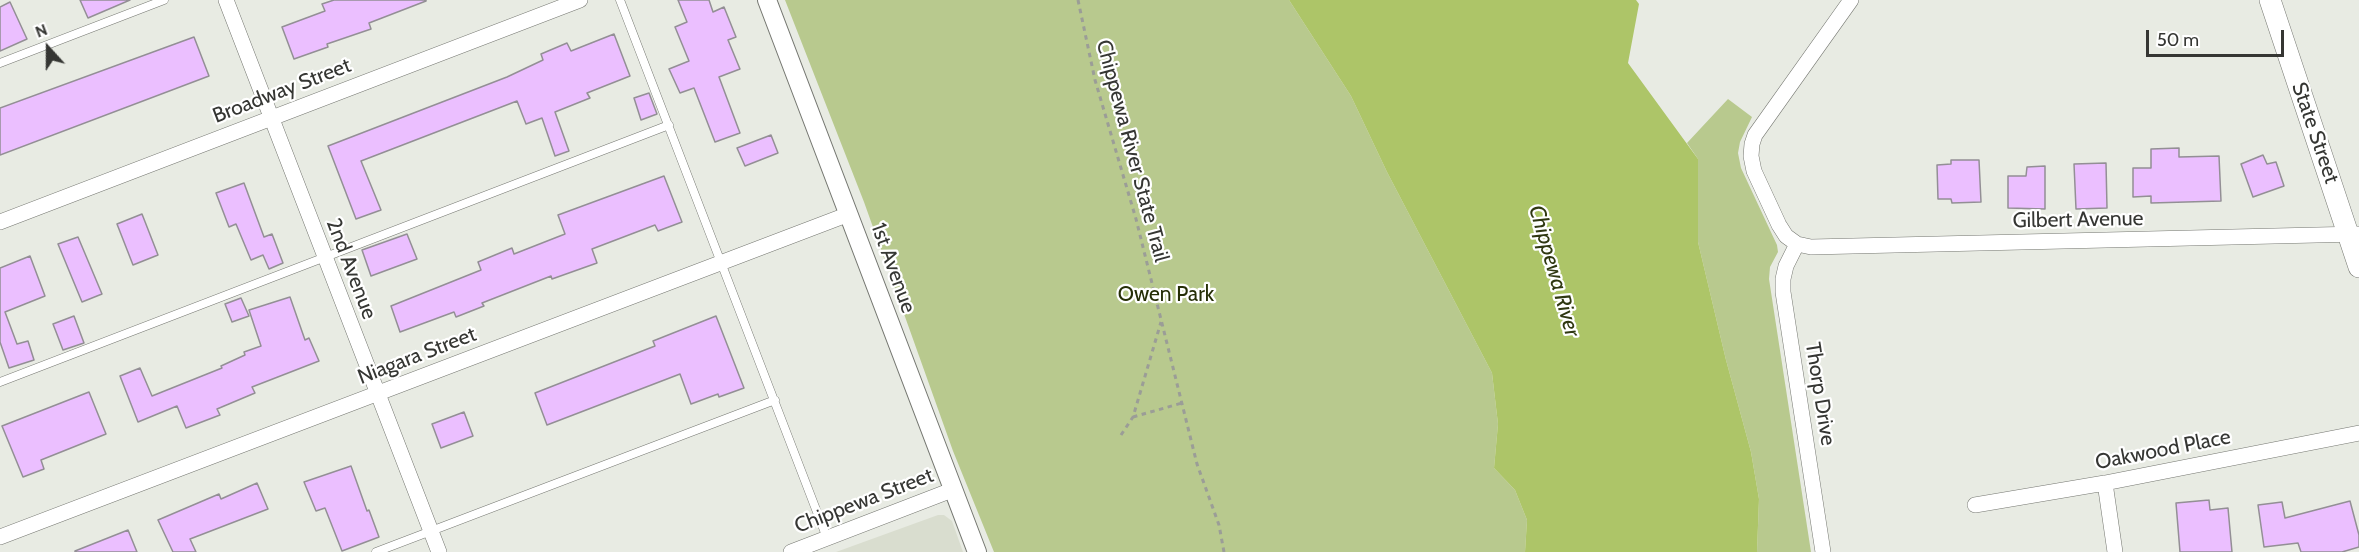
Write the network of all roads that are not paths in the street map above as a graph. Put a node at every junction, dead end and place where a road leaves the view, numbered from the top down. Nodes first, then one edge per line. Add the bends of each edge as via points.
1 (164, 0) edge
2 (226, 0) edge
3 (580, 0) edge
4 (620, 0) edge
5 (767, 0) edge
6 (1851, 0) edge
7 (2270, 0) edge
8 (0, 63) edge
9 (271, 118) junction
10 (669, 125) junction
11 (849, 214) junction
12 (0, 222) edge
13 (2354, 234) edge
14 (1797, 244) junction
15 (324, 256) junction
16 (722, 262) junction
17 (2359, 267) edge
18 (0, 382) edge
19 (377, 393) junction
20 (775, 400) junction
21 (2359, 433) edge
22 (2105, 483) junction
23 (952, 490) junction
24 (1975, 505) dead end
25 (430, 531) junction
26 (0, 537) edge
27 (827, 538) junction
28 (376, 552) edge
29 (438, 552) edge
30 (791, 552) edge
31 (977, 552) edge
32 (1823, 552) edge
33 (2115, 552) edge

1 - 8 lane
2 - 9 street, 2nd Avenue
3 - 9 street, Broadway Street
4 - 10 lane
5 - 11 street, 1st Avenue
6 - 14 street via 1752,144 1754,171 1779,225
7 - 13 main road, State Street
9 - 12 street, Broadway Street
9 - 15 street, 2nd Avenue
10 - 15 lane
10 - 16 lane
11 - 16 street, Niagara Street
11 - 23 street, 1st Avenue
13 - 14 street, Gilbert Avenue via 1811,247
13 - 17 main road, State Street
14 - 32 street, Thorp Drive via 1786,266 1783,292
15 - 18 lane
15 - 19 street, 2nd Avenue
16 - 19 street, Niagara Street
16 - 20 lane
19 - 25 street, 2nd Avenue
19 - 26 street, Niagara Street
20 - 25 lane
20 - 27 lane
21 - 22 street, Oakwood Place
22 - 24 street, Oakwood Place
22 - 33 street
23 - 27 street, Chippewa Street
23 - 31 street, 1st Avenue
25 - 28 lane
25 - 29 street, 2nd Avenue
27 - 30 street, Chippewa Street

